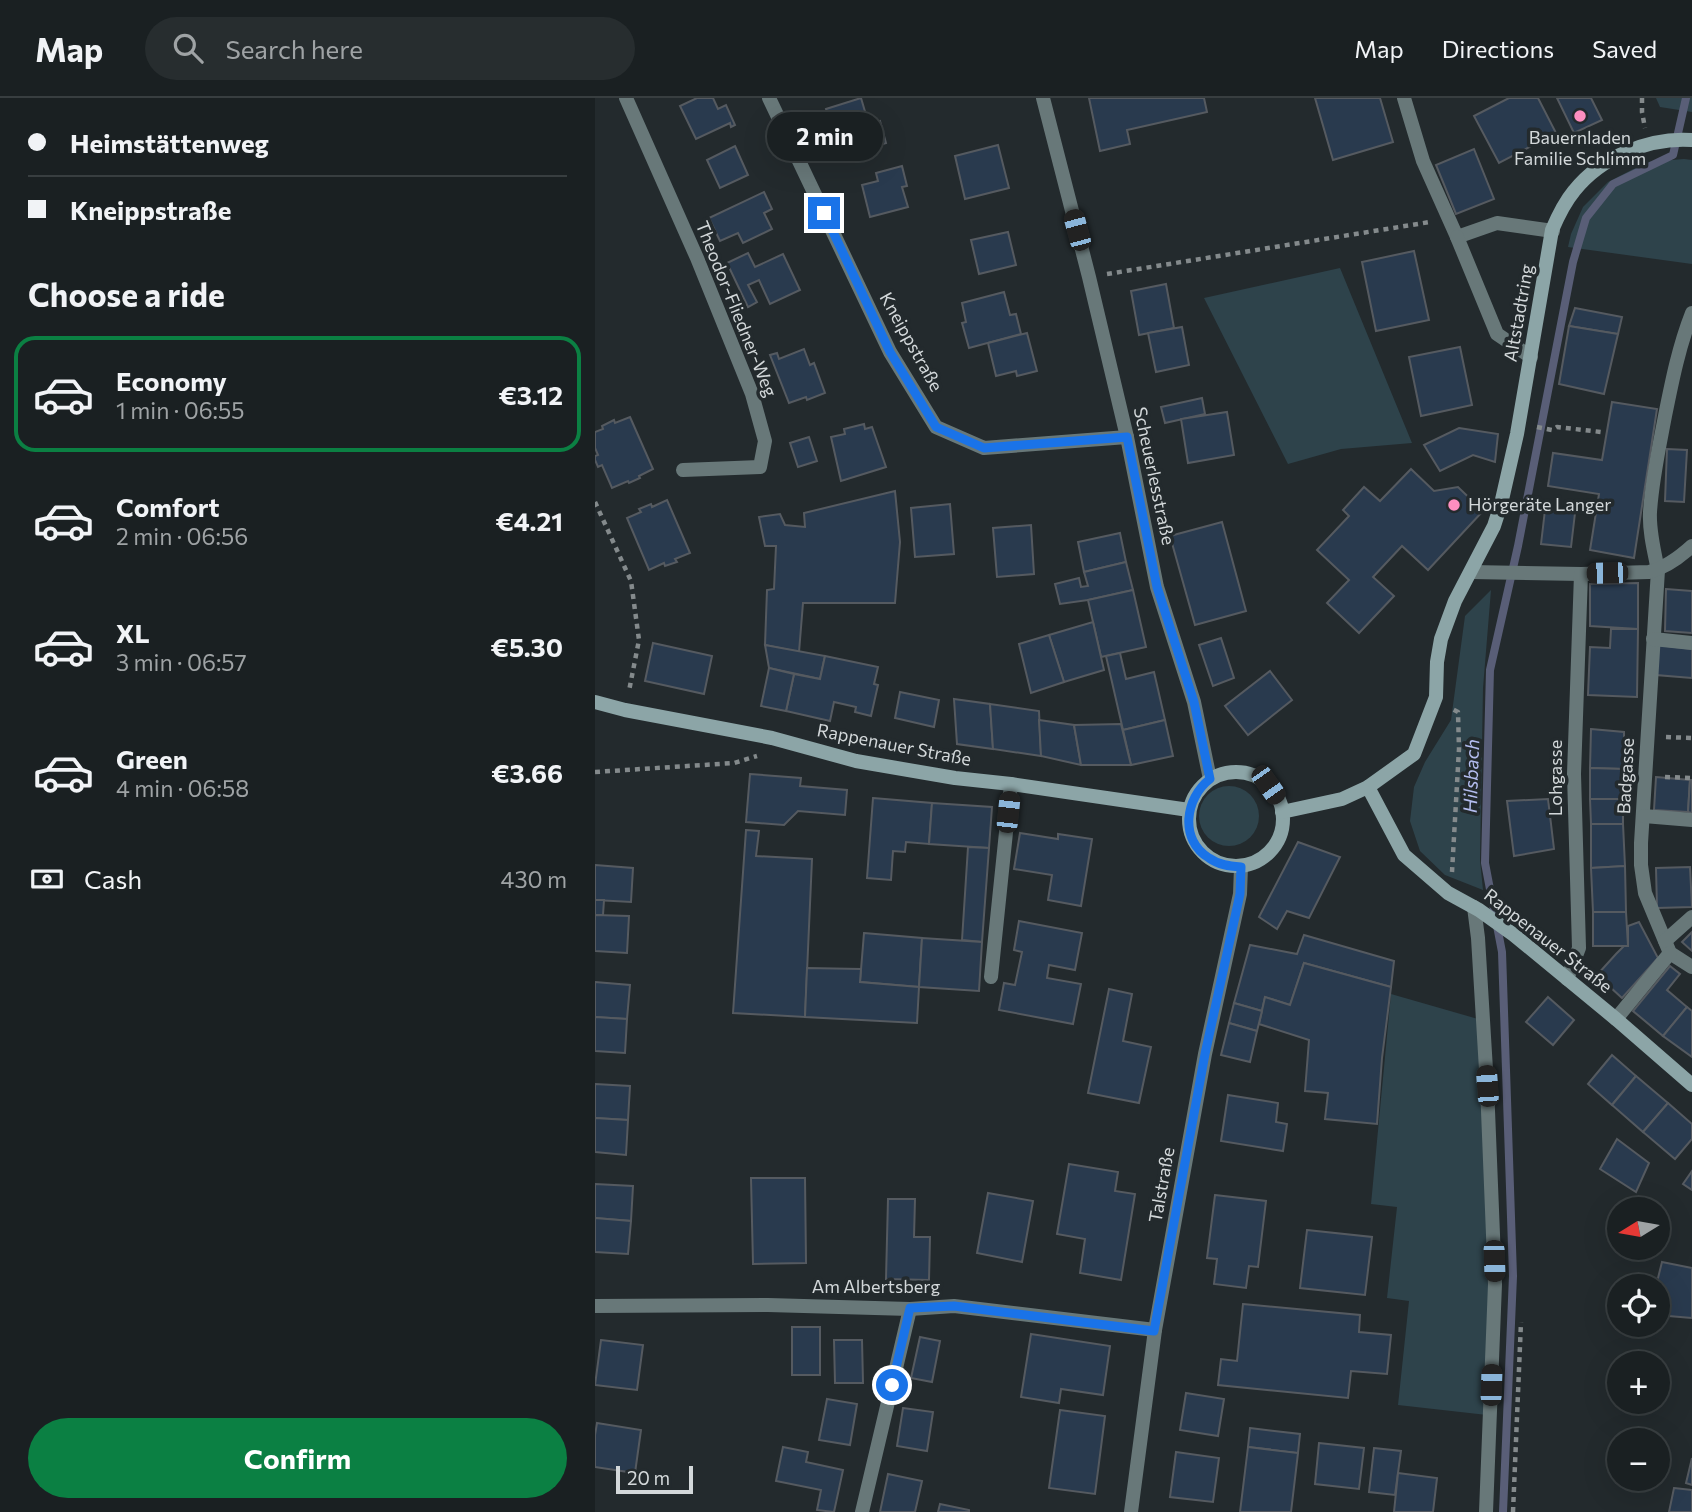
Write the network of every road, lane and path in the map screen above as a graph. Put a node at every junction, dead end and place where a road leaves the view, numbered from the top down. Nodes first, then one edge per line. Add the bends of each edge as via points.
1 (626, 98) edge
2 (769, 98) edge
3 (1043, 98) edge
4 (1403, 98) edge
5 (1643, 98) edge
6 (1691, 139) edge
7 (1647, 144) junction
8 (1448, 219) junction
9 (1552, 231) junction
10 (1457, 237) junction
11 (1089, 277) junction
12 (1692, 313) edge
13 (1531, 357) junction
14 (1534, 426) dead end
15 (1601, 432) dead end
16 (1127, 437) junction
17 (683, 470) dead end
18 (595, 502) edge
19 (1692, 547) edge
20 (1658, 570) junction
21 (1471, 572) junction
22 (1581, 574) junction
23 (1653, 639) junction
24 (1692, 643) edge
25 (1436, 697) junction
26 (595, 702) edge
27 (625, 710) junction
28 (772, 738) junction
29 (595, 772) edge
30 (1646, 775) junction
31 (1692, 778) edge
32 (1210, 779) junction
33 (1011, 784) junction
34 (1368, 788) junction
35 (1189, 810) junction
36 (1282, 812) junction
37 (1644, 816) junction
38 (1692, 820) edge
39 (1241, 867) junction
40 (1448, 893) junction
41 (1476, 909) junction
42 (1692, 917) edge
43 (1668, 947) junction
44 (1692, 967) edge
45 (991, 977) dead end
46 (1567, 979) junction
47 (1616, 1019) junction
48 (1692, 1084) edge
49 (595, 1306) edge
50 (910, 1308) junction
51 (1521, 1322) dead end
52 (1154, 1331) junction
53 (862, 1512) edge
54 (1131, 1512) edge
55 (1486, 1512) edge
56 (1513, 1512) edge

1 - 17 street, Theodor-Fliedner-Weg via 697,258 747,382 765,441 760,467
2 - 16 street, Kneippstraße via 890,352 936,427 984,448
3 - 11 street, Scheuerlesstraße
4 - 8 street
5 - 7 path
6 - 7 street, Altstadtring
7 - 9 street, Altstadtring via 1598,168 1575,189
8 - 10 street
8 - 11 path
9 - 10 street via 1497,223
9 - 13 street, Altstadtring
10 - 13 street via 1497,334
11 - 16 street, Scheuerlesstraße
12 - 20 street, Badgasse via 1656,461 1650,513
13 - 21 street, Altstadtring via 1501,504
14 - 15 path
16 - 32 street, Scheuerlesstraße via 1157,587 1194,702
18 - 27 path via 631,581 639,640
19 - 20 street
20 - 22 street
20 - 23 street, Badgasse
21 - 22 street
21 - 25 street, Altstadtring via 1441,639
22 - 46 street, Lohgasse via 1574,774 1579,948
23 - 24 street
23 - 30 street, Badgasse
25 - 34 street, Altstadtring via 1414,754
25 - 40 path via 1458,712 1453,867
26 - 27 street, Rappenauer Straße
27 - 28 street, Rappenauer Straße
28 - 29 path via 761,754 734,763
28 - 33 street, Rappenauer Straße via 856,761
30 - 31 path
30 - 37 street, Badgasse
32 - 35 street via 1194,795
32 - 36 street via 1227,773 1255,776 1268,785
33 - 35 street, Rappenauer Straße
33 - 45 street
34 - 36 street, Altstadtring via 1342,799
34 - 40 street, Rappenauer Straße via 1404,855
35 - 39 street via 1195,845 1223,865
36 - 39 street via 1283,826 1271,852
37 - 38 street
37 - 43 street, Badgasse via 1641,865 1645,893
39 - 52 street, Talstraße via 1240,894
40 - 41 street, Rappenauer Straße
41 - 46 street, Rappenauer Straße
41 - 55 street via 1495,1284
42 - 43 street
43 - 44 street
43 - 47 street
46 - 47 street, Rappenauer Straße
47 - 48 street, Rappenauer Straße
49 - 50 street, Am Albertsberg
50 - 52 street, Am Albertsberg via 954,1306
50 - 53 street
51 - 56 path
52 - 54 street, Talstraße

